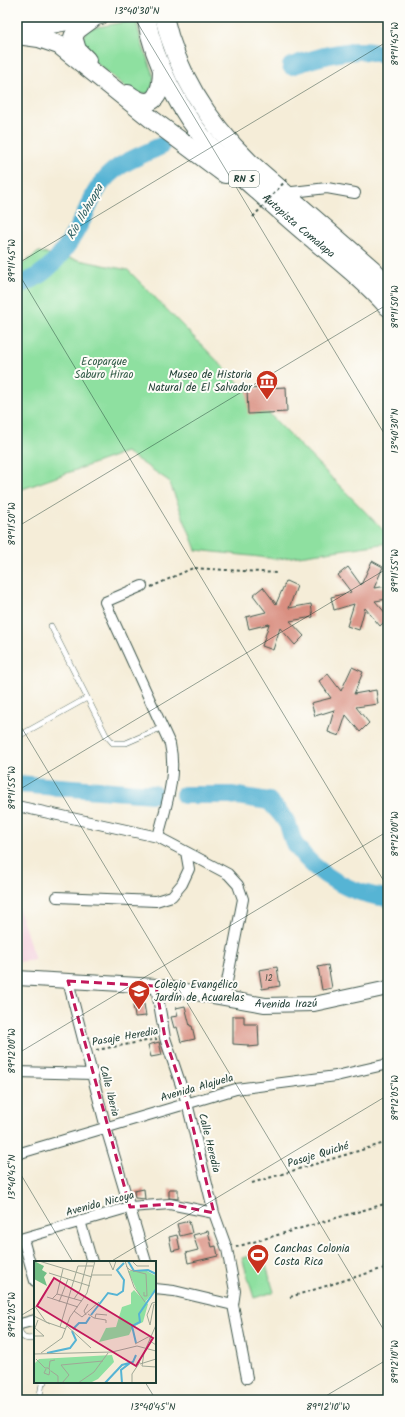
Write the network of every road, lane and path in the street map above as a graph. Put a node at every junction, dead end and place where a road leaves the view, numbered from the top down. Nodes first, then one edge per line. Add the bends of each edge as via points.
1 (44, 17) edge
2 (146, 17) edge
3 (164, 17) edge
4 (96, 18) edge
5 (17, 33) edge
6 (162, 69) junction
7 (286, 186) junction
8 (355, 193) dead end
9 (253, 217) dead end
10 (292, 222) junction
11 (388, 286) edge
12 (388, 307) edge
13 (277, 573) dead end
14 (142, 586) joint
15 (51, 626) dead end
16 (87, 698) junction
17 (163, 727) junction
18 (17, 737) edge
19 (17, 806) edge
20 (158, 837) junction
21 (186, 852) junction
22 (57, 897) dead end
23 (17, 978) edge
24 (68, 981) junction
25 (156, 986) junction
26 (388, 988) edge
27 (224, 997) junction
28 (166, 1038) junction
29 (87, 1051) junction
30 (388, 1064) edge
31 (17, 1072) edge
32 (93, 1074) junction
33 (187, 1103) junction
34 (106, 1128) junction
35 (388, 1142) edge
36 (17, 1154) edge
37 (252, 1183) dead end
38 (388, 1203) edge
39 (130, 1206) junction
40 (214, 1213) junction
41 (80, 1221) junction
42 (20, 1239) edge
43 (227, 1249) junction
44 (92, 1261) edge
45 (146, 1261) edge
46 (388, 1267) edge
47 (34, 1278) edge
48 (156, 1289) edge
49 (290, 1297) dead end
50 (233, 1305) junction
51 (34, 1320) edge
52 (17, 1325) edge
53 (34, 1338) edge
54 (247, 1378) dead end
55 (43, 1383) edge
56 (39, 1400) edge

1 - 5 highway
2 - 6 highway, Autopista Comalapa / RN 5
3 - 7 highway, Autopista Comalapa / RN 5 via 169,36 190,86 217,127 238,152
4 - 5 street
4 - 6 highway via 81,26 75,33 75,47 81,55 136,100 146,102 154,99 161,89
5 - 10 highway via 59,45 154,121
6 - 10 highway, Autopista Comalapa / RN 5 via 188,116 212,148
7 - 8 street via 327,188
7 - 9 path, bridge
7 - 11 highway, Autopista Comalapa / RN 5
10 - 12 highway, Autopista Comalapa / RN 5 via 357,276
13 - 14 path via 193,568 150,587
14 - 17 street via 105,602
15 - 16 lane
16 - 17 lane via 112,743 126,743
16 - 18 lane
17 - 20 street via 173,758 170,789
19 - 20 street
20 - 21 street
21 - 22 street via 189,868 182,884 172,896 156,901
21 - 27 street via 228,874 238,885 243,900
23 - 24 street, Avenida Irazú
24 - 25 street, Avenida Irazú
24 - 29 street, Calle Iberia
25 - 27 street, Avenida Irazú
25 - 28 street, Calle Heredia
26 - 27 street, Avenida Irazú via 314,1004 265,1005
28 - 29 path, Pasaje Heredia
28 - 33 street, Calle Heredia
29 - 32 street, Calle Iberia
30 - 33 street, Avenida Alajuela via 336,1076 236,1089
31 - 32 street
32 - 34 street, Calle Iberia
33 - 34 street, Avenida Alajuela
33 - 40 street, Calle Heredia
34 - 36 street, Avenida Alajuela
34 - 39 street, Calle Iberia
35 - 37 path, Pasaje Quiché
38 - 43 path
39 - 40 street, Avenida Nicoya via 170,1204
39 - 41 street, Avenida Nicoya
39 - 45 street, Calle Iberia
40 - 43 street, Calle Heredia
41 - 42 street, Avenida Nicoya
41 - 44 street
42 - 47 street
43 - 50 street, Calle Heredia via 235,1291
46 - 49 path
48 - 50 street
50 - 54 street, Calle Heredia
51 - 52 street
52 - 53 lane via 20,1335 28,1340
55 - 56 lane

